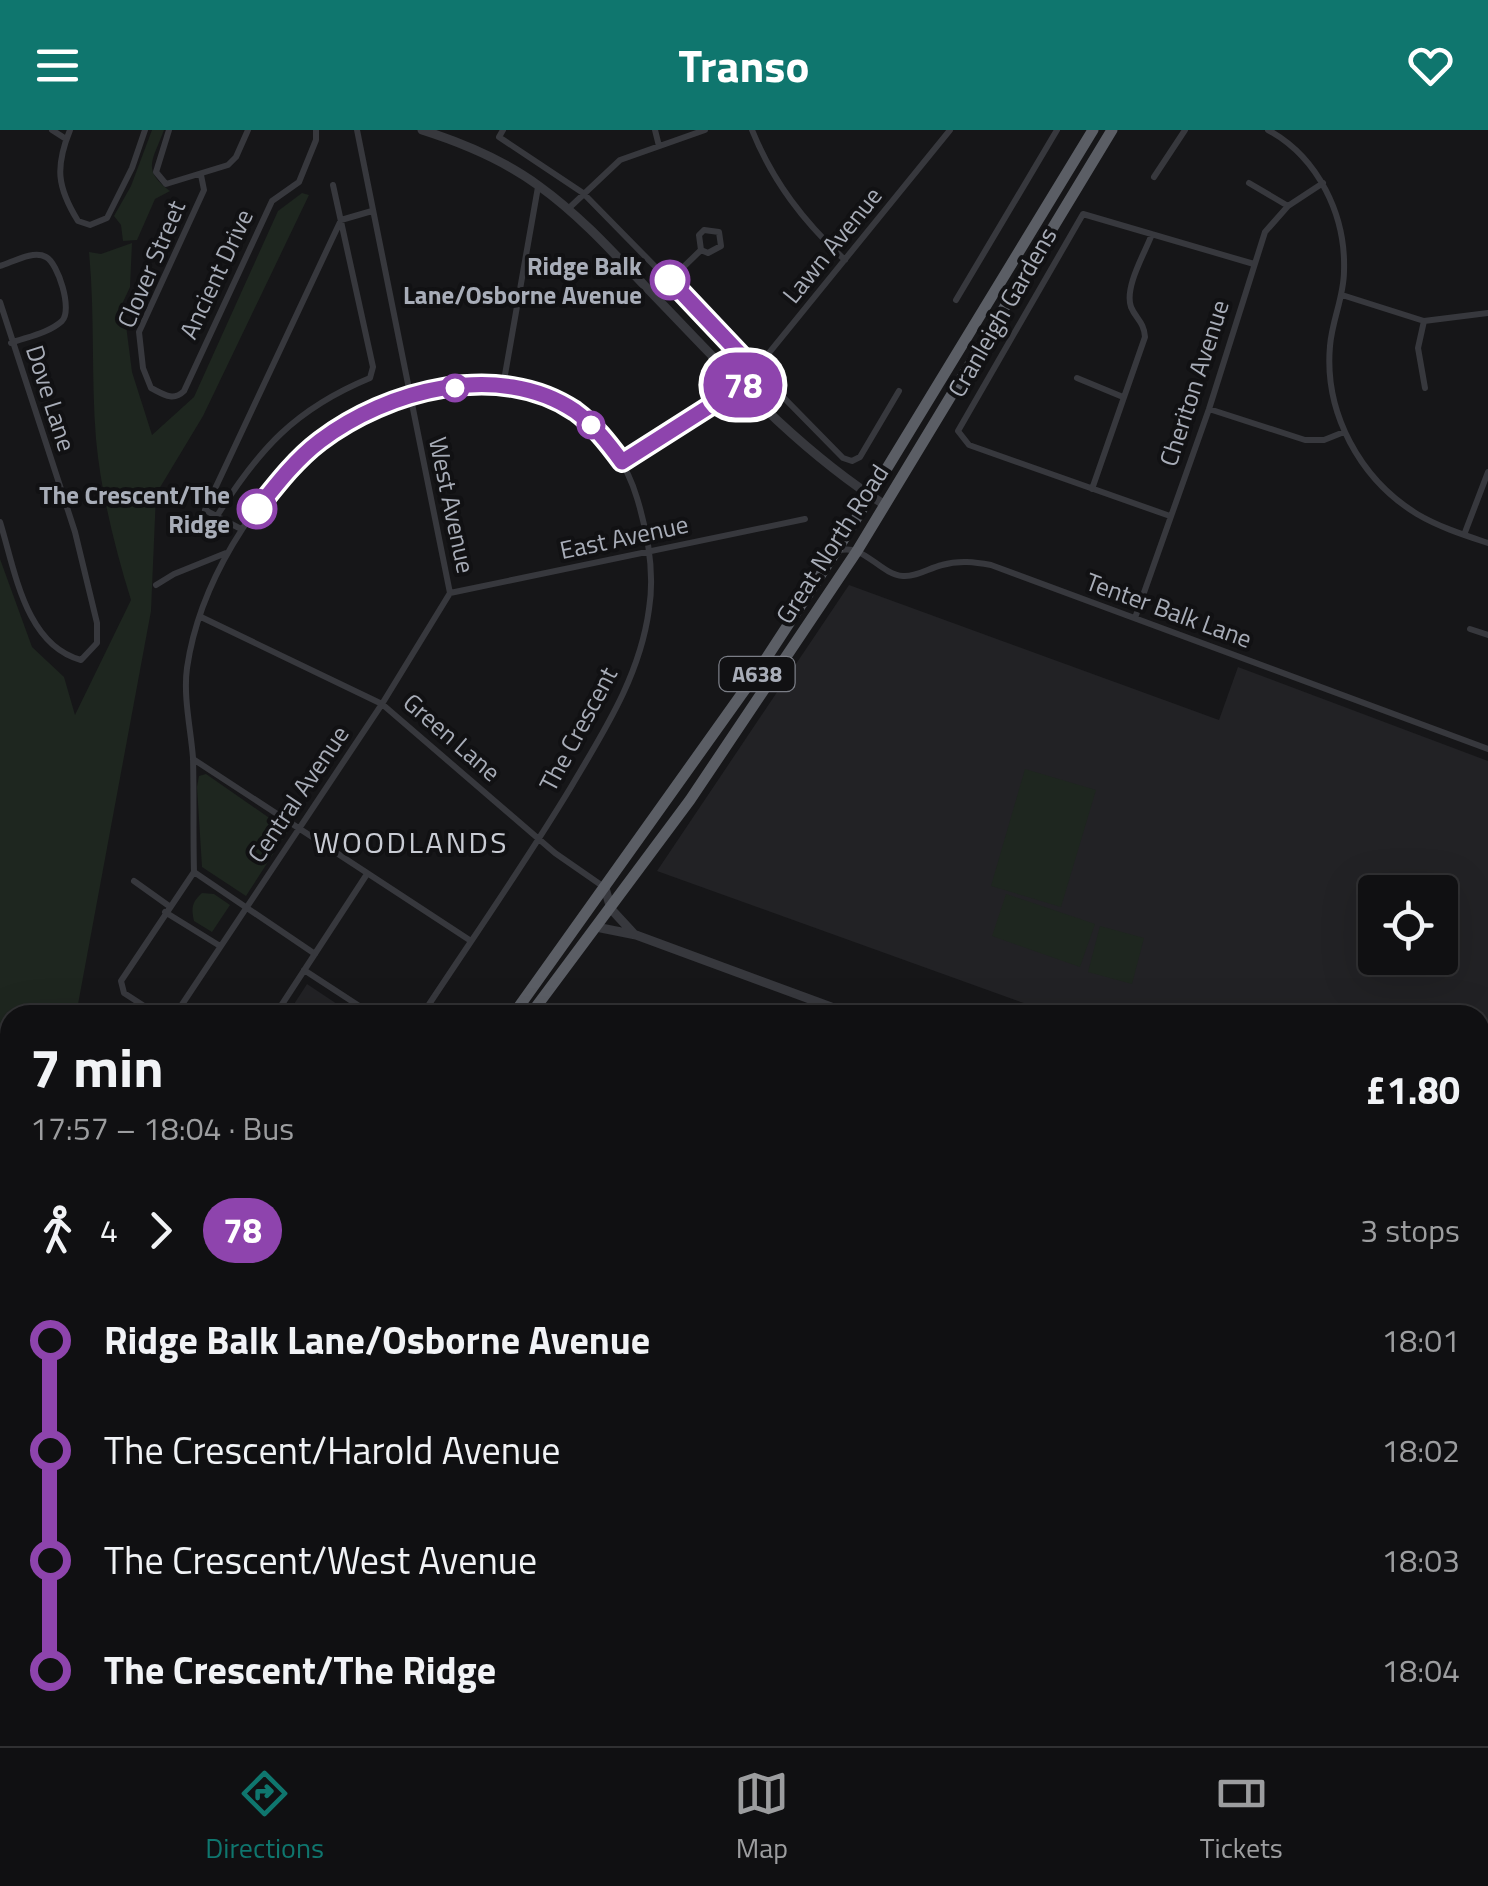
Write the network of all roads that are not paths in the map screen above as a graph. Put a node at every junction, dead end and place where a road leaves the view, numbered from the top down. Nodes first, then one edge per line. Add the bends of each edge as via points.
1 (52, 130) edge
2 (70, 130) edge
3 (145, 130) edge
4 (169, 130) edge
5 (248, 130) edge
6 (316, 130) edge
7 (356, 130) edge
8 (422, 130) edge
9 (503, 130) edge
10 (655, 130) edge
11 (706, 130) edge
12 (752, 130) edge
13 (950, 130) edge
14 (1057, 130) edge
15 (1093, 130) edge
16 (1112, 130) edge
17 (1185, 130) edge
18 (1268, 130) edge
19 (66, 139) junction
20 (658, 146) junction
21 (202, 176) junction
22 (1154, 177) dead end
23 (1248, 183) dead end
24 (332, 184) dead end
25 (1323, 184) junction
26 (538, 186) junction
27 (582, 193) junction
28 (1288, 206) junction
29 (568, 210) junction
30 (372, 212) junction
31 (341, 220) junction
32 (1152, 234) junction
33 (701, 250) dead end
34 (846, 260) junction
35 (1254, 264) junction
36 (0, 266) edge
37 (670, 280) junction
38 (1342, 295) junction
39 (956, 300) dead end
40 (0, 302) edge
41 (1488, 313) edge
42 (1424, 322) junction
43 (11, 343) junction
44 (756, 371) junction
45 (1077, 378) dead end
46 (743, 385) junction
47 (503, 386) junction
48 (1425, 388) dead end
49 (184, 390) joint
50 (899, 392) dead end
51 (410, 396) junction
52 (1124, 397) junction
53 (1209, 409) junction
54 (1344, 432) junction
55 (622, 462) junction
56 (1488, 472) edge
57 (1092, 489) junction
58 (870, 496) junction
59 (885, 505) junction
60 (217, 516) junction
61 (1170, 516) junction
62 (805, 519) dead end
63 (0, 522) edge
64 (241, 529) junction
65 (849, 530) junction
66 (1464, 535) junction
67 (1488, 544) edge
68 (857, 551) junction
69 (649, 552) junction
70 (836, 552) junction
71 (227, 553) junction
72 (156, 585) dead end
73 (450, 593) junction
74 (201, 617) junction
75 (1134, 618) junction
76 (1470, 629) dead end
77 (1488, 635) edge
78 (382, 704) junction
79 (1488, 749) edge
80 (193, 760) junction
81 (298, 830) junction
82 (539, 840) junction
83 (194, 872) junction
84 (367, 874) junction
85 (134, 881) dead end
86 (605, 888) junction
87 (246, 907) junction
88 (167, 909) junction
89 (610, 909) junction
90 (596, 928) junction
91 (636, 935) junction
92 (471, 940) junction
93 (220, 946) junction
94 (315, 954) junction
95 (304, 970) junction
96 (143, 1005) edge
97 (182, 1005) edge
98 (281, 1005) edge
99 (358, 1005) edge
100 (429, 1005) edge
101 (521, 1005) edge
102 (538, 1005) edge
103 (826, 1005) edge

1 - 19 street
2 - 19 street
3 - 19 street via 120,197 107,218 90,225 78,221 61,187
4 - 21 street via 156,172 161,181
5 - 21 street via 236,158
6 - 49 street, Ancient Drive via 300,182 272,201
7 - 30 street, West Avenue
8 - 26 street via 473,149
9 - 27 street via 499,137
10 - 20 street
11 - 20 street
12 - 34 street via 786,195
13 - 34 street, Lawn Avenue
14 - 39 street
15 - 58 highway, Great North Road / A638
16 - 59 highway, Great North Road / A638
17 - 22 street
18 - 25 street via 1300,154
20 - 27 street via 620,160
21 - 49 street, Clover Street via 204,190 139,332 151,388 170,398
23 - 28 street
24 - 31 street
25 - 28 street, Cheriton Avenue
25 - 38 street via 1343,241
26 - 29 street
26 - 47 street
27 - 29 street
27 - 37 street
28 - 35 street, Cheriton Avenue via 1265,232
29 - 46 street
30 - 31 street
30 - 51 street, West Avenue
31 - 60 street via 205,510
31 - 60 street via 370,378 272,438
32 - 35 street
32 - 52 street via 1131,290 1145,337
32 - 57 street, Cranleigh Gardens via 1083,214 958,430 969,445
33 - 37 street
34 - 44 street, Lawn Avenue
35 - 53 street, Cheriton Avenue
36 - 43 street via 44,256 68,305 61,322
37 - 44 street
38 - 42 street
38 - 54 street via 1330,379
40 - 43 street, Dove Lane
41 - 42 street
42 - 48 street via 1418,348
43 - 63 street, Dove Lane via 98,623 97,644 81,660 66,656 32,622
44 - 46 street, Lawn Avenue
44 - 50 street via 852,461
45 - 52 street
46 - 55 street, Lawn Avenue
46 - 58 street via 813,455
47 - 51 street, The Crescent
47 - 55 street, The Crescent via 573,410
51 - 64 street, The Crescent via 318,442
51 - 73 street, West Avenue
52 - 57 street
53 - 54 street via 1305,440
53 - 61 street, Cheriton Avenue
54 - 66 street via 1396,499
55 - 69 street, The Crescent
56 - 66 street
57 - 61 street
58 - 59 street
58 - 65 highway, Great North Road / A638
59 - 68 highway, Great North Road / A638
60 - 64 street
61 - 75 street, Cheriton Avenue
62 - 69 street, East Avenue
64 - 71 street, The Crescent
65 - 68 street
65 - 70 highway, Great North Road / A638
66 - 67 street
68 - 70 street
68 - 75 street, Tenter Balk Lane via 904,576 953,562 991,566
68 - 89 highway, Great North Road / A638
69 - 73 street, East Avenue
69 - 82 street, The Crescent via 649,612 630,678
70 - 86 highway, Great North Road / A638
71 - 72 street
71 - 74 street, The Crescent
73 - 78 street, Central Avenue
74 - 78 street, Green Lane
74 - 80 street, The Crescent via 187,670
75 - 79 street, Tenter Balk Lane
76 - 77 street
78 - 81 street, Central Avenue
78 - 82 street, Green Lane
80 - 81 street
80 - 83 street, The Crescent
81 - 84 street
81 - 87 street, Central Avenue
82 - 86 street, Green Lane
82 - 92 street, The Crescent
83 - 87 street
83 - 88 street
84 - 92 street
84 - 94 street
85 - 88 street
86 - 89 street
86 - 101 highway, Great North Road / A638
87 - 93 street, Central Avenue
87 - 94 street
88 - 93 street
88 - 96 street via 121,980 124,993
89 - 90 highway, Great North Road / A638
89 - 91 street
90 - 91 street
90 - 102 highway, Great North Road / A638
91 - 103 street
92 - 100 street, The Crescent
93 - 97 street, Central Avenue
94 - 95 street
95 - 98 street
95 - 99 street

